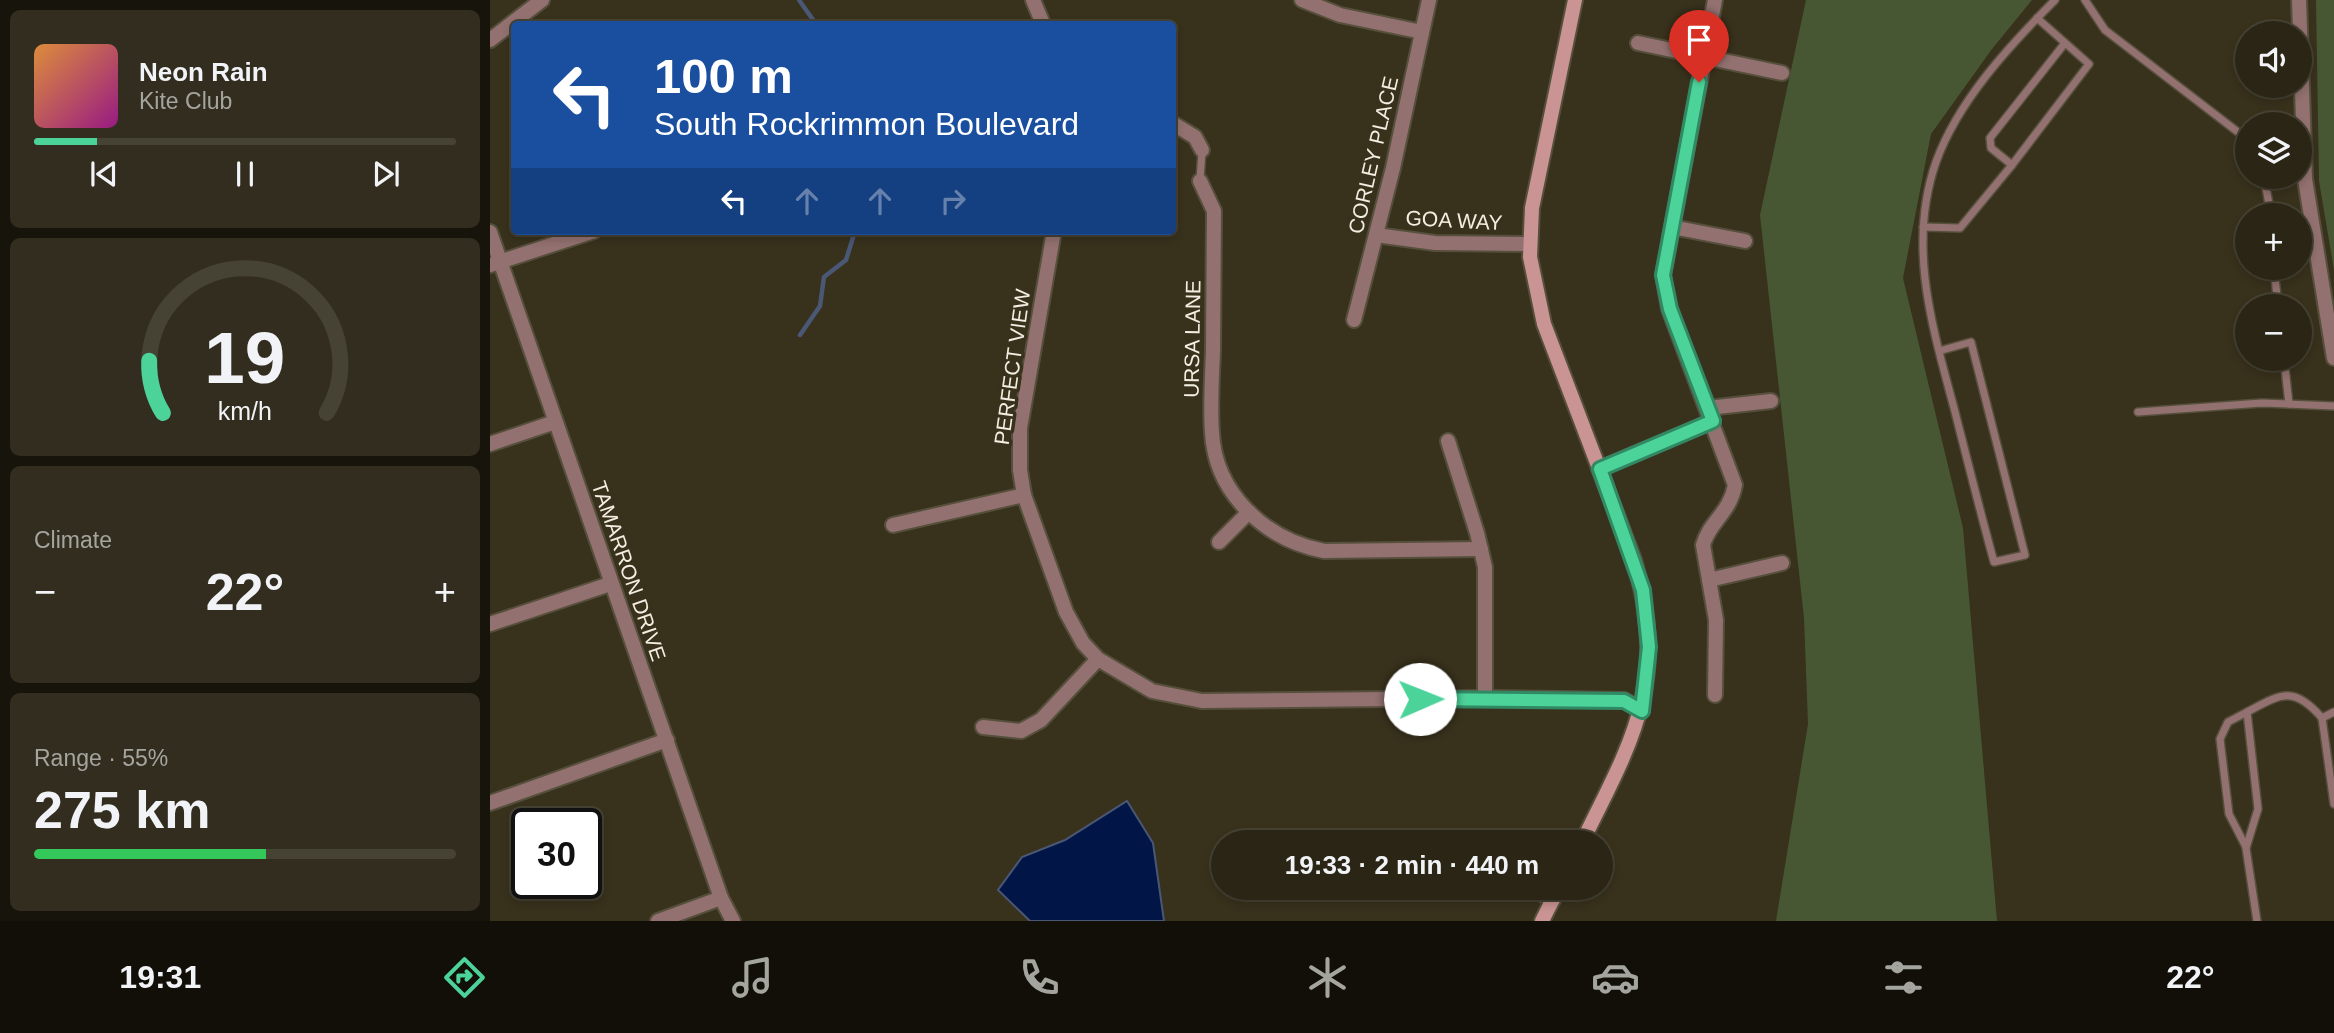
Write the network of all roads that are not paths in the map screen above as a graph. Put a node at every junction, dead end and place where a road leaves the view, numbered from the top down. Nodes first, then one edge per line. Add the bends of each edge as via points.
1 (542, 0) edge
2 (1033, 0) edge
3 (1302, 0) edge
4 (1429, 0) edge
5 (1574, 0) edge
6 (1715, 0) edge
7 (2055, 0) edge
8 (2085, 0) edge
9 (2298, 0) edge
10 (2037, 18) junction
11 (515, 21) edge
12 (1042, 21) edge
13 (511, 24) edge
14 (1422, 32) junction
15 (490, 40) edge
16 (1639, 43) dead end
17 (2065, 43) junction
18 (1704, 58) junction
19 (1782, 73) dead end
20 (1176, 125) edge
21 (2235, 130) edge
22 (1202, 155) joint
23 (2012, 165) junction
24 (1199, 181) joint
25 (1672, 227) junction
26 (1923, 227) junction
27 (490, 232) edge
28 (582, 235) edge
29 (1053, 235) edge
30 (1376, 235) junction
31 (1745, 241) dead end
32 (1530, 244) junction
33 (495, 264) edge
34 (1354, 320) dead end
35 (1939, 351) junction
36 (2334, 358) edge
37 (2285, 371) edge
38 (1771, 401) dead end
39 (2288, 404) junction
40 (2334, 406) edge
41 (2138, 412) dead end
42 (1710, 414) junction
43 (555, 422) junction
44 (1448, 441) dead end
45 (490, 444) edge
46 (1600, 469) junction
47 (1024, 495) junction
48 (1249, 512) junction
49 (893, 525) dead end
50 (1219, 542) dead end
51 (1481, 549) junction
52 (1782, 563) dead end
53 (1709, 580) junction
54 (610, 583) junction
55 (490, 624) edge
56 (1098, 659) junction
57 (1715, 695) dead end
58 (1485, 698) junction
59 (1642, 711) junction
60 (2247, 712) junction
61 (2334, 712) edge
62 (2322, 718) junction
63 (983, 727) dead end
64 (667, 740) junction
65 (490, 803) edge
66 (2334, 804) edge
67 (1588, 830) edge
68 (2246, 848) junction
69 (721, 898) junction
70 (1553, 900) edge
71 (658, 921) edge
72 (733, 921) edge
73 (1542, 921) edge
74 (2257, 921) edge

1 - 11 street
2 - 12 street
3 - 14 street via 1340,15
4 - 14 street, CORLEY PLACE
5 - 32 main road via 1532,208
6 - 18 street
7 - 10 lane
8 - 21 lane via 2105,30
9 - 36 street via 2305,179
10 - 17 lane
10 - 26 lane via 1992,70 1947,137 1935,164
13 - 15 street
14 - 30 street, CORLEY PLACE
16 - 18 street
17 - 23 lane via 1990,138 1991,148
17 - 23 lane via 2089,64
18 - 19 street
18 - 25 street
20 - 22 street via 1195,137
22 - 24 lane, URSA LANE
23 - 26 lane via 1960,228
24 - 48 street, URSA LANE via 1214,211 1212,433 1224,479
25 - 31 street
25 - 42 street via 1663,275 1665,293
26 - 35 lane via 1927,306
27 - 33 street, TAMARRON DRIVE
28 - 33 street
29 - 47 street, PERFECT VIEW via 1020,428
30 - 32 street, GOA WAY via 1435,243
30 - 34 street, CORLEY PLACE
32 - 46 main road via 1544,324
33 - 43 street, TAMARRON DRIVE
35 - 35 lane via 1994,562 2025,555 1971,342
37 - 39 lane
38 - 42 street
39 - 40 lane
39 - 41 lane
42 - 46 street
42 - 53 street via 1735,485 1729,506 1705,535
43 - 45 street
43 - 54 street, TAMARRON DRIVE
44 - 51 street
46 - 59 main road via 1643,590 1649,647
47 - 49 street
47 - 56 street, PERFECT VIEW via 1066,612
48 - 50 street
48 - 51 street, URSA LANE via 1283,539 1325,551
51 - 58 street via 1485,567
52 - 53 street
53 - 57 street via 1716,620
54 - 55 street
54 - 64 street, TAMARRON DRIVE
56 - 58 street via 1152,691 1202,701
56 - 63 street via 1041,720 1021,731
58 - 59 street via 1624,701
59 - 67 main road
60 - 62 lane via 2278,695 2294,695
60 - 68 lane via 2258,809
60 - 68 lane via 2228,722 2220,739 2229,814
61 - 62 lane
62 - 66 lane
64 - 65 street
64 - 69 street, TAMARRON DRIVE
68 - 74 lane
69 - 71 street
69 - 72 street, TAMARRON DRIVE
70 - 73 main road

